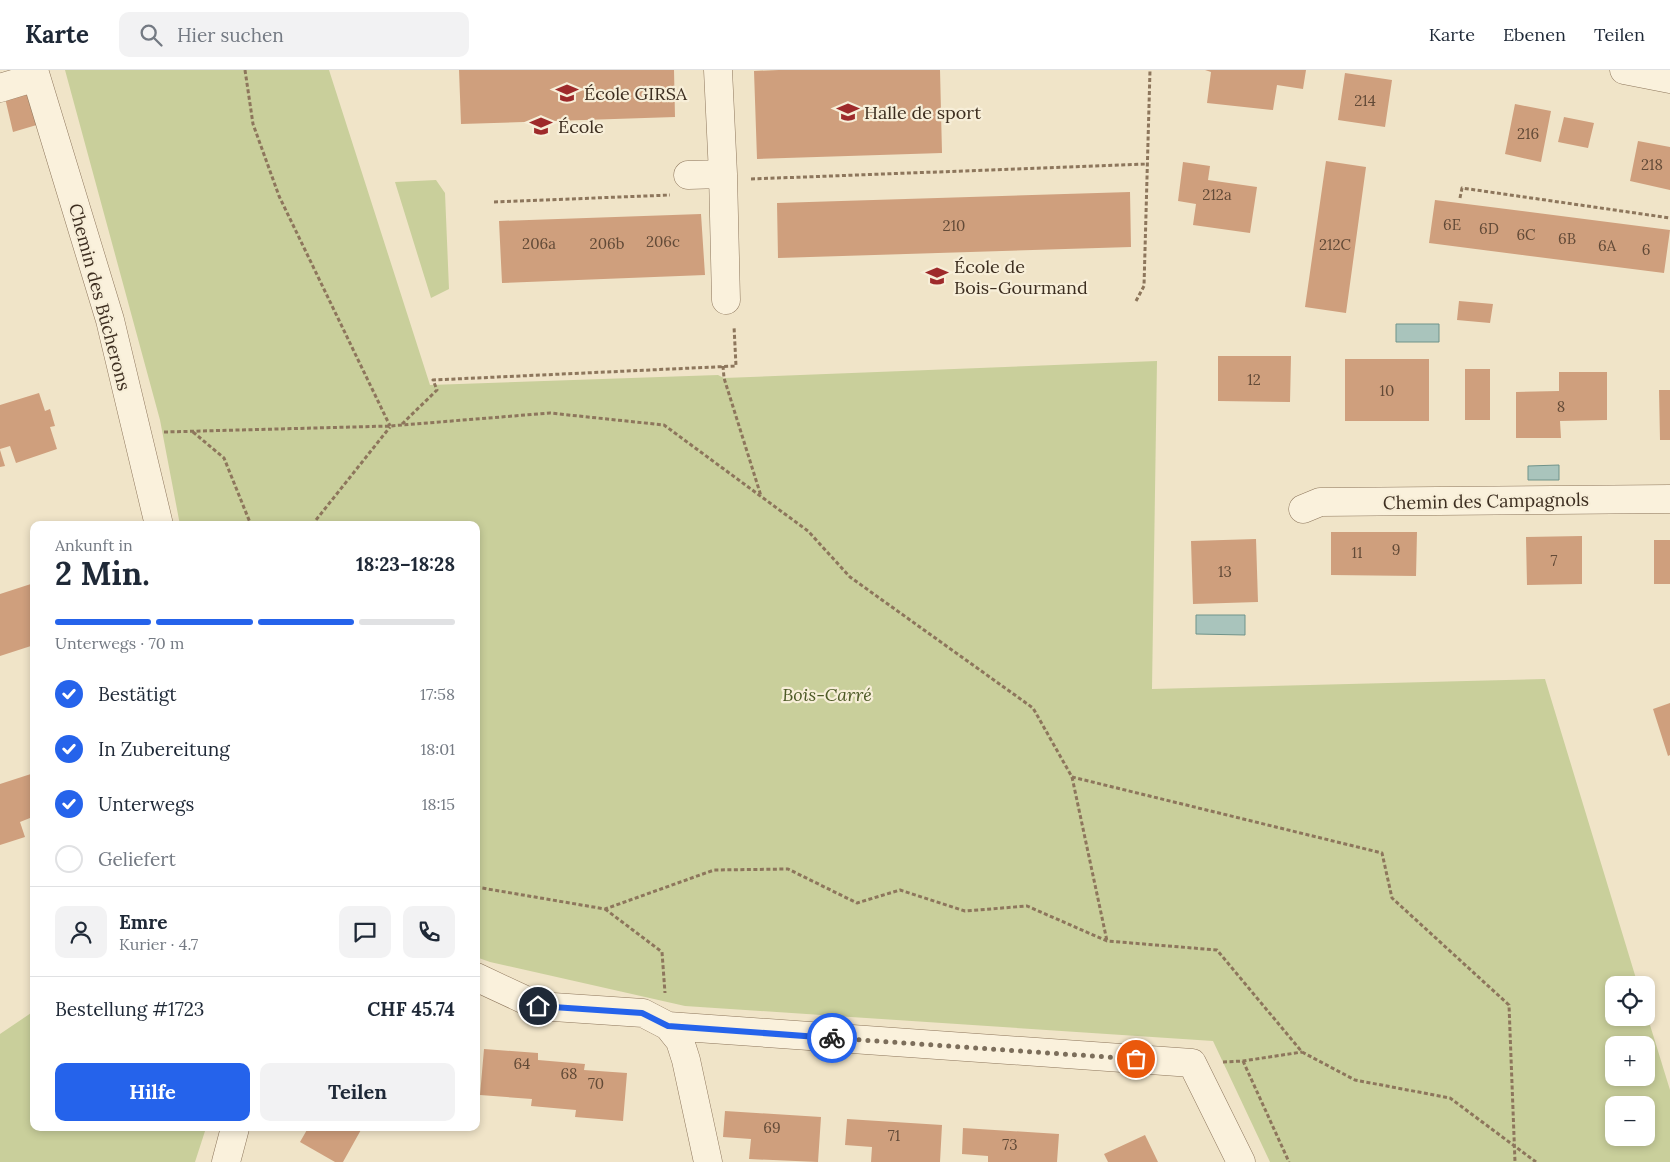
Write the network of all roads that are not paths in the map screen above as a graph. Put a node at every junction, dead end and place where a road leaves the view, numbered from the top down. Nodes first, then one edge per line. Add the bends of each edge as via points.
1 (718, 70) edge
2 (1624, 70) edge
3 (35, 73) edge
4 (1670, 79) edge
5 (0, 88) edge
6 (723, 177) junction
7 (683, 185) road end
8 (726, 300) road end
9 (1670, 499) edge
10 (1303, 510) dead end
11 (158, 521) edge
12 (480, 979) edge
13 (668, 1026) junction
14 (235, 1131) edge
15 (230, 1160) edge
16 (708, 1162) edge
17 (1241, 1162) edge

1 - 6 street
2 - 4 street
3 - 5 street
3 - 11 street, Chemin des Bûcherons via 110,320
6 - 7 street
6 - 8 street
9 - 10 street, Chemin des Campagnols via 1320,502
12 - 13 street via 538,1006 642,1013
13 - 16 street via 680,1040 686,1060
13 - 17 street via 1192,1063
14 - 15 street

